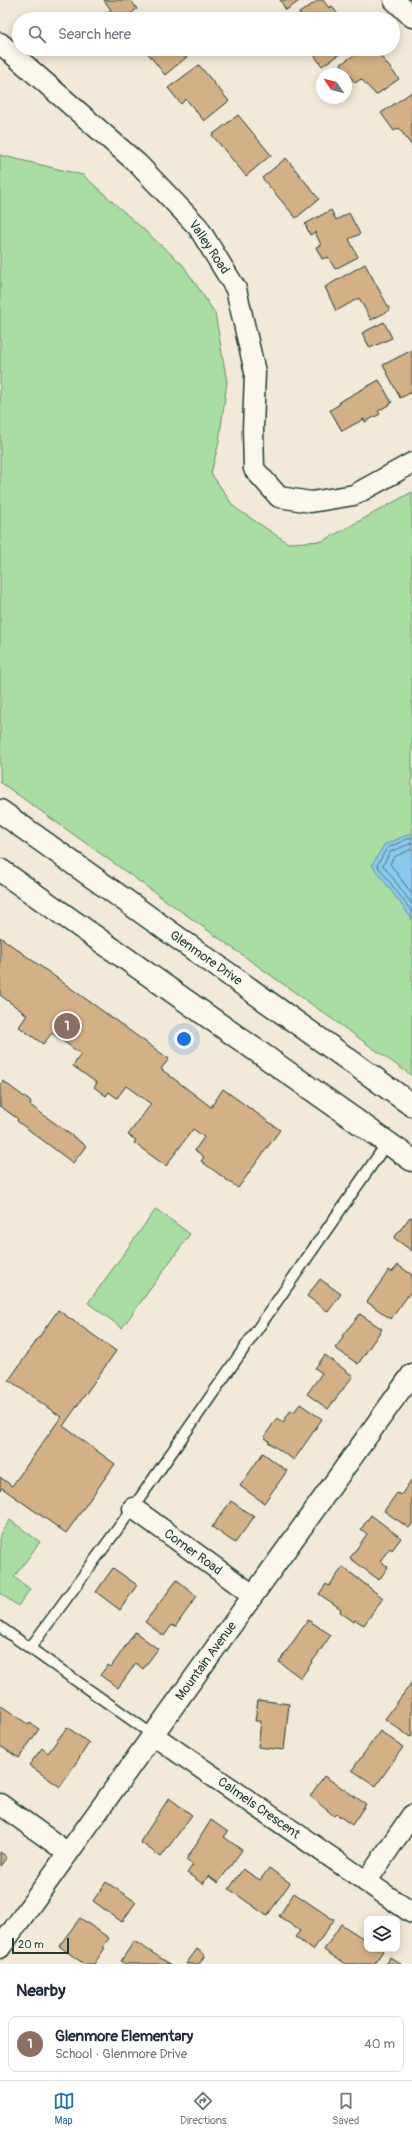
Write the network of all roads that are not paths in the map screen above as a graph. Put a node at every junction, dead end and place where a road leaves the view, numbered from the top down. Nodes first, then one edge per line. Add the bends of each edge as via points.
1 (394, 0) edge
2 (412, 17) edge
3 (0, 43) edge
4 (12, 54) edge
5 (15, 56) edge
6 (412, 463) edge
7 (0, 811) edge
8 (0, 870) edge
9 (412, 1105) edge
10 (387, 1144) junction
11 (412, 1160) edge
12 (412, 1374) edge
13 (133, 1508) junction
14 (253, 1595) junction
15 (0, 1627) edge
16 (30, 1648) junction
17 (153, 1735) junction
18 (0, 1804) edge
19 (412, 1815) edge
20 (68, 1853) junction
21 (366, 1882) junction
22 (412, 1913) edge
23 (0, 1948) edge

1 - 2 street
3 - 4 street, Valley Road
5 - 6 street, Valley Road via 138,164 198,227 232,282 236,289 255,372 254,469 279,497 311,502 354,495
7 - 9 main road, Glenmore Drive
8 - 10 main road
10 - 11 main road
10 - 13 lane
12 - 14 street, Mountain Avenue
13 - 14 street, Corner Road
13 - 16 lane
14 - 17 street, Mountain Avenue
15 - 16 lane
16 - 17 lane
17 - 20 street, Mountain Avenue
17 - 21 street, Calmels Crescent
18 - 20 street
19 - 21 street
20 - 23 street, Mountain Avenue
21 - 22 street, Calmels Crescent

